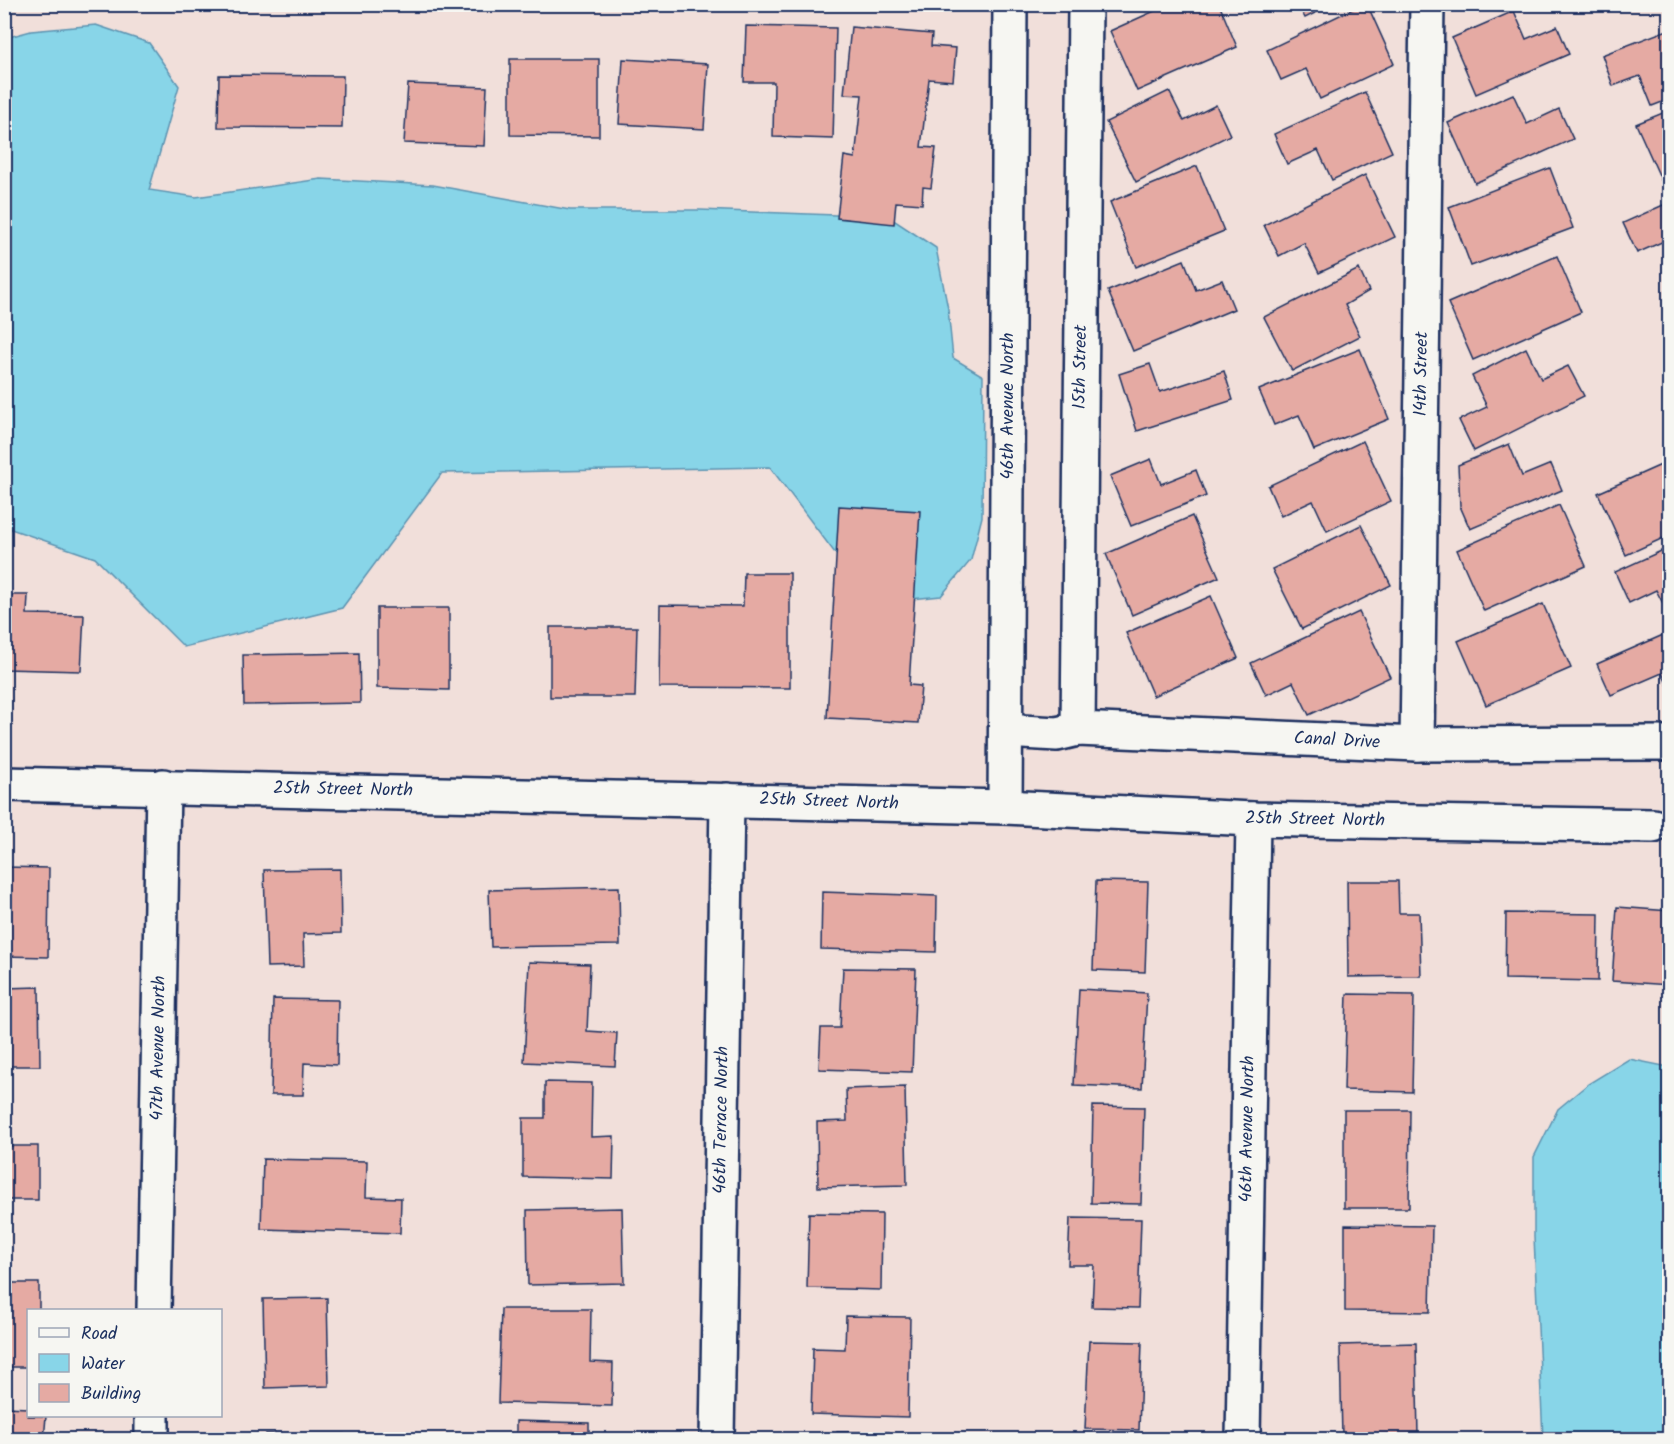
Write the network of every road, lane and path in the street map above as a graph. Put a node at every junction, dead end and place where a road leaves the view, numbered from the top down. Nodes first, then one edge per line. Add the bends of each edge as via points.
1 (1010, 4) edge
2 (1085, 4) edge
3 (1427, 4) edge
4 (1078, 729) junction
5 (1006, 731) junction
6 (1670, 743) edge
7 (1417, 744) junction
8 (4, 784) edge
9 (164, 786) junction
10 (727, 800) junction
11 (1005, 807) junction
12 (1253, 819) junction
13 (1653, 826) dead end
14 (154, 1309) edge
15 (152, 1417) edge
16 (152, 1440) edge
17 (717, 1440) edge
18 (1243, 1440) edge

1 - 5 street, 46th Avenue North
2 - 4 street, 15th Street
3 - 7 street, 14th Street
4 - 5 street, Canal Drive via 1057,734
4 - 7 street, Canal Drive
5 - 11 street, 46th Avenue North
6 - 7 street, Canal Drive
8 - 9 street, 25th Street North
9 - 10 street, 25th Street North
9 - 14 street, 47th Avenue North
10 - 11 street, 25th Street North
10 - 17 street, 46th Terrace North
11 - 12 street, 25th Street North
12 - 13 street, 25th Street North
12 - 18 street, 46th Avenue North
15 - 16 street

